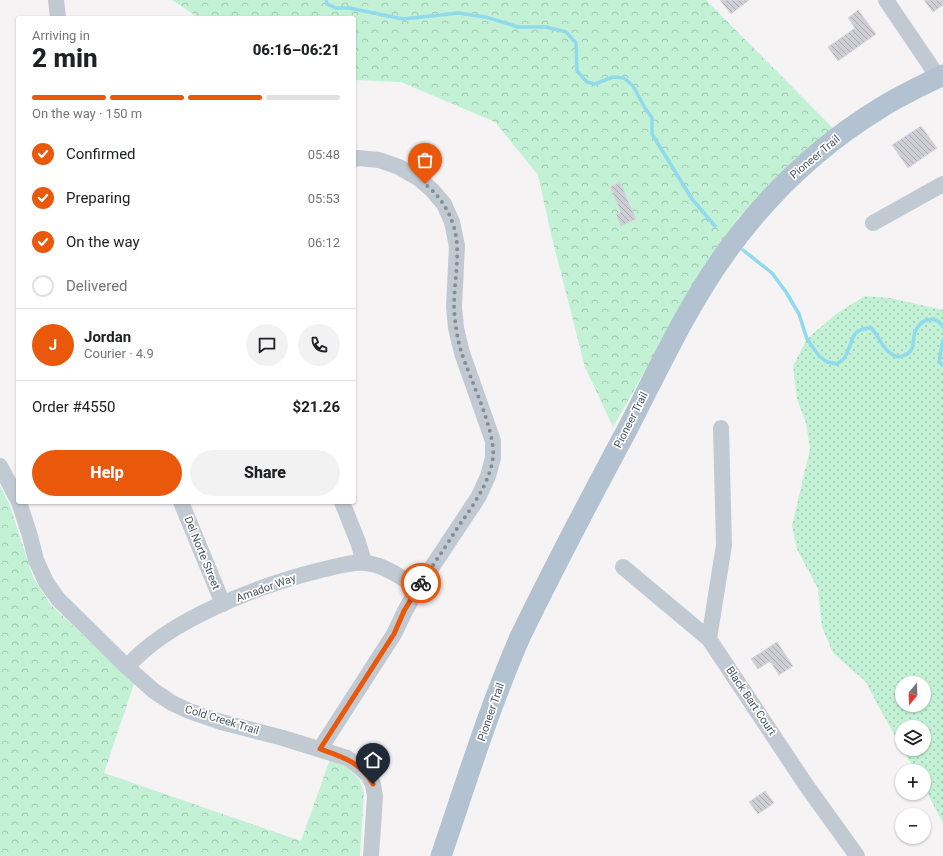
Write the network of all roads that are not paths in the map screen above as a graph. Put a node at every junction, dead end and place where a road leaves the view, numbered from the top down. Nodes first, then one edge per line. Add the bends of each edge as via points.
1 (56, 0) edge
2 (886, 0) edge
3 (58, 16) edge
4 (940, 76) edge
5 (356, 158) edge
6 (943, 184) edge
7 (873, 223) dead end
8 (721, 428) dead end
9 (0, 466) edge
10 (16, 497) edge
11 (19, 504) edge
12 (182, 504) edge
13 (343, 504) edge
14 (364, 562) junction
15 (623, 567) dead end
16 (418, 588) junction
17 (223, 604) junction
18 (709, 639) junction
19 (127, 667) junction
20 (320, 749) junction
21 (371, 856) edge
22 (441, 856) edge
23 (857, 856) edge

1 - 3 street
2 - 4 street
4 - 22 main road, Pioneer Trail via 884,106 817,153 750,221 704,286 664,355 520,637 493,702
5 - 16 street via 379,160 399,167 418,178 444,204 452,222 457,246 454,307 456,328 492,441 493,458 479,496
6 - 7 street
8 - 18 street via 724,545
9 - 10 street, Cold Creek Trail
11 - 19 street, Cold Creek Trail via 36,560 46,582 75,617
12 - 17 street, Del Norte Street
13 - 14 street
14 - 16 street, Amador Way via 380,566
14 - 17 street, Amador Way via 302,575
15 - 18 street, Black Bart Court
16 - 20 street via 394,634
17 - 19 street, Amador Way via 169,632
18 - 23 street, Black Bart Court via 806,785
19 - 20 street, Cold Creek Trail via 172,703 221,722
20 - 21 street, Cold Creek Trail via 347,758 368,775 373,784 375,796

